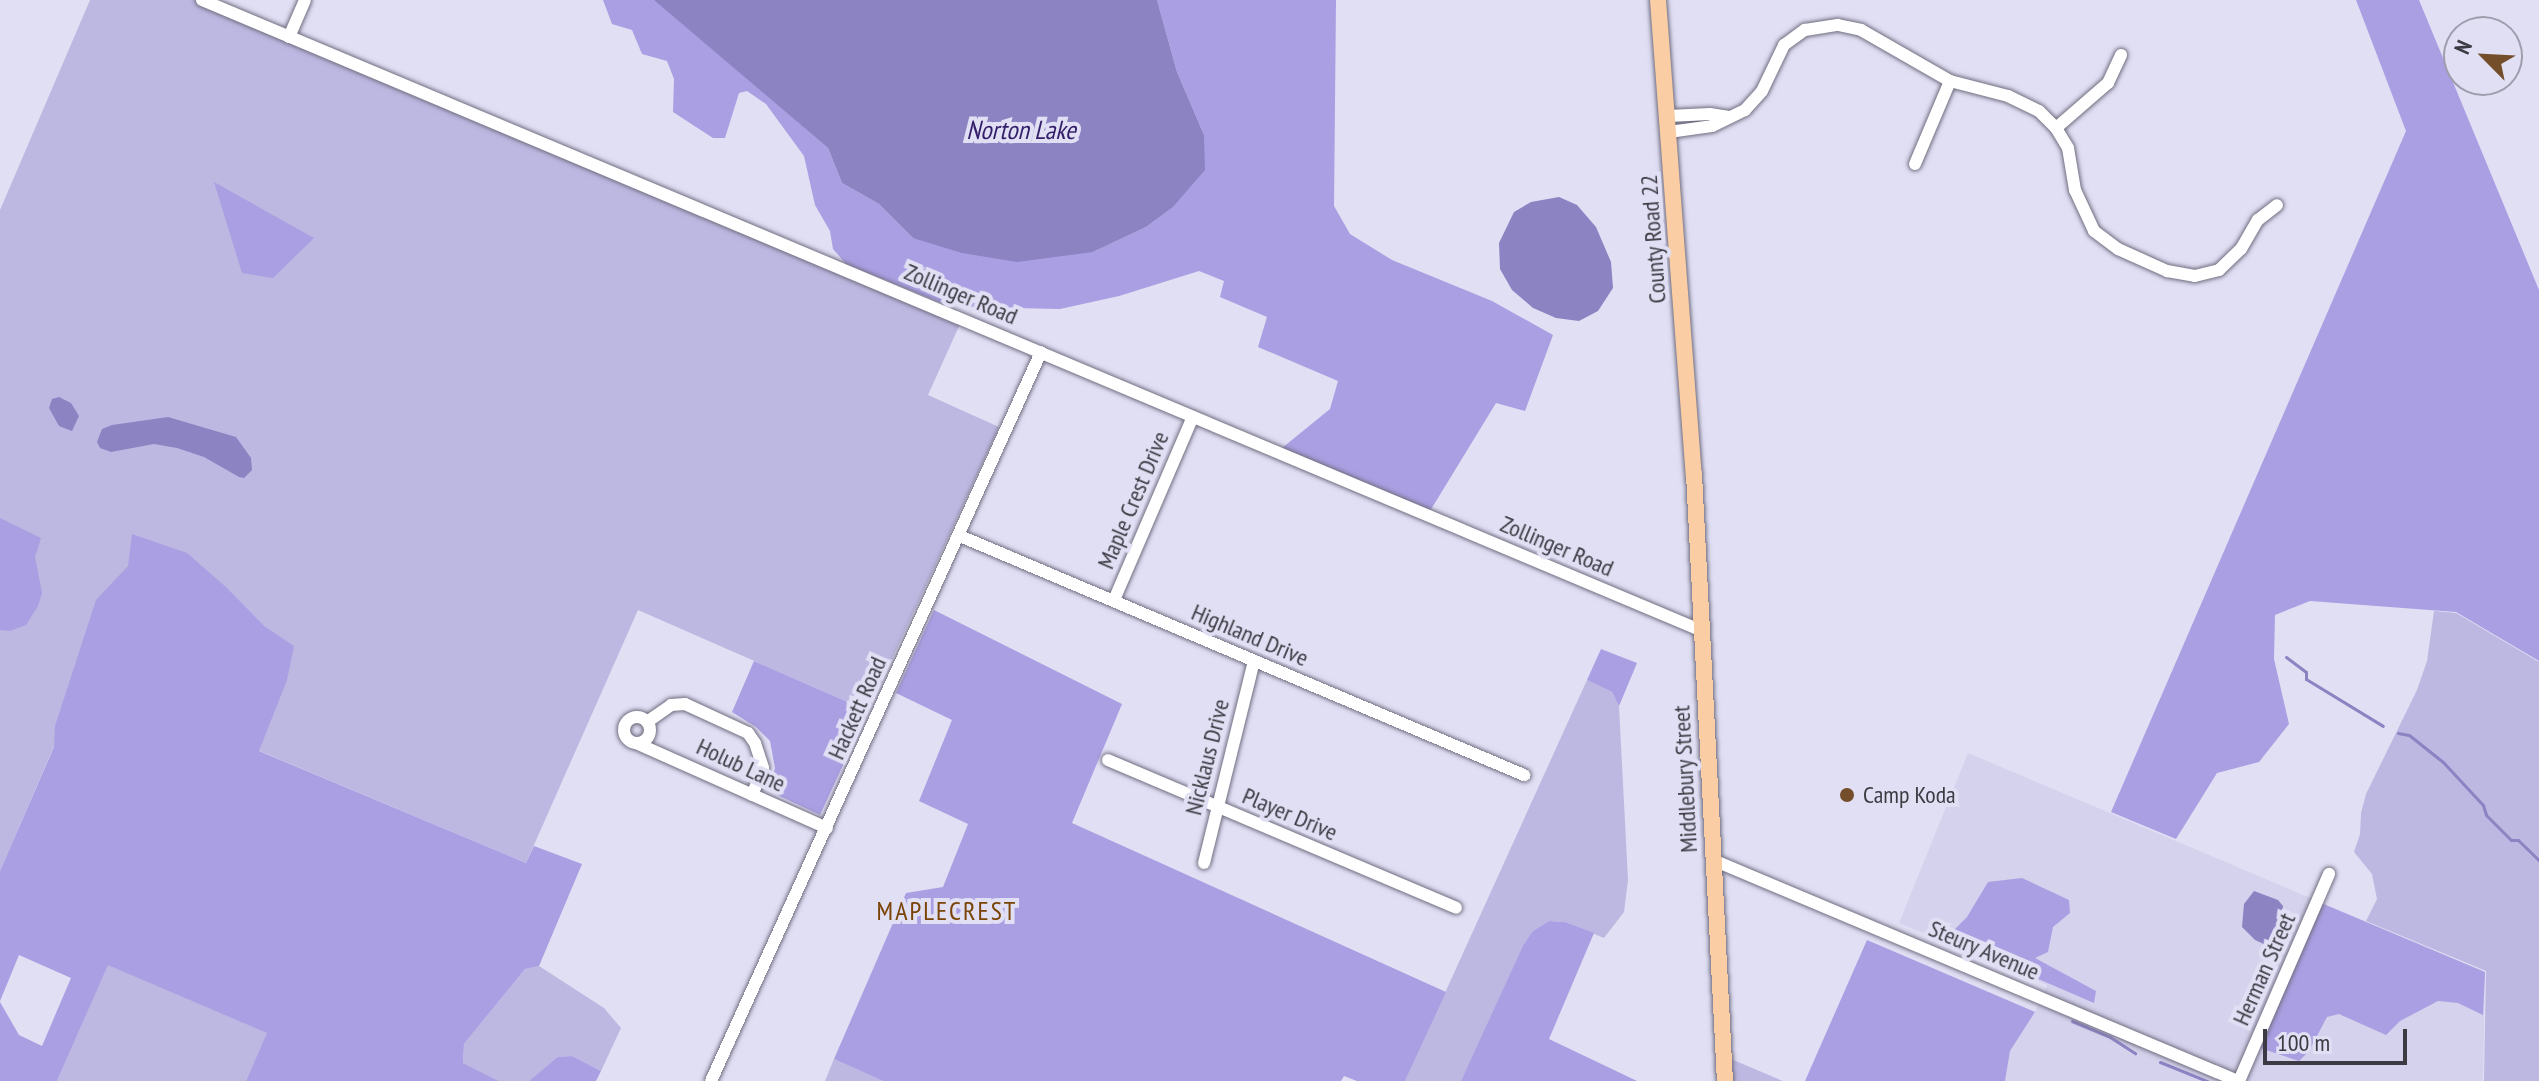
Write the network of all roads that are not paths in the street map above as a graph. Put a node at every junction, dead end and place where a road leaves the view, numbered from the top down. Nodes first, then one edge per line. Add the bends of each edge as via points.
1 (202, 0) edge
2 (305, 0) edge
3 (1658, 0) edge
4 (289, 37) junction
5 (2121, 55) dead end
6 (1950, 81) junction
7 (1668, 124) junction
8 (2056, 128) junction
9 (1915, 164) dead end
10 (2277, 205) dead end
11 (1041, 352) junction
12 (1193, 417) junction
13 (1694, 474) joint
14 (960, 536) junction
15 (1114, 600) junction
16 (1702, 631) junction
17 (1254, 661) junction
18 (647, 722) junction
19 (636, 743) junction
20 (1108, 760) dead end
21 (1524, 775) dead end
22 (752, 795) junction
23 (1216, 806) junction
24 (827, 828) junction
25 (1713, 860) junction
26 (1204, 863) dead end
27 (2329, 874) dead end
28 (1456, 908) dead end
29 (711, 1081) edge
30 (1725, 1081) edge
31 (2239, 1081) edge

1 - 4 street, Zollinger Road
2 - 4 street
3 - 7 main road, County Road 22
4 - 11 street, Zollinger Road
5 - 8 street via 2102,90
6 - 7 street via 1861,30 1826,24 1805,30 1784,45 1754,101 1729,117 1712,126
6 - 8 street via 2027,103
6 - 9 street
7 - 13 main road, County Road 22
8 - 10 street via 2068,148 2075,190 2094,231 2118,249 2167,271 2195,276 2219,270 2241,249 2258,220
11 - 12 street, Zollinger Road
11 - 14 street, Hackett Road
12 - 15 street, Maple Crest Drive
12 - 16 street, Zollinger Road
13 - 16 main road, Middlebury Street
14 - 15 street, Highland Drive
14 - 24 street, Hackett Road
15 - 17 street, Highland Drive
16 - 25 main road, Middlebury Street
17 - 21 street, Highland Drive
17 - 23 street, Nicklaus Drive
18 - 19 street via 648,737
18 - 19 street via 634,717 625,724 626,736
18 - 22 street via 671,705 685,704 748,733 763,768
19 - 22 street, Holub Lane
20 - 23 street, Player Drive
22 - 24 street, Holub Lane
23 - 26 street, Nicklaus Drive
23 - 28 street, Player Drive
24 - 29 street, Hackett Road
25 - 30 main road, Middlebury Street
25 - 31 street, Steury Avenue
27 - 31 street, Herman Street

